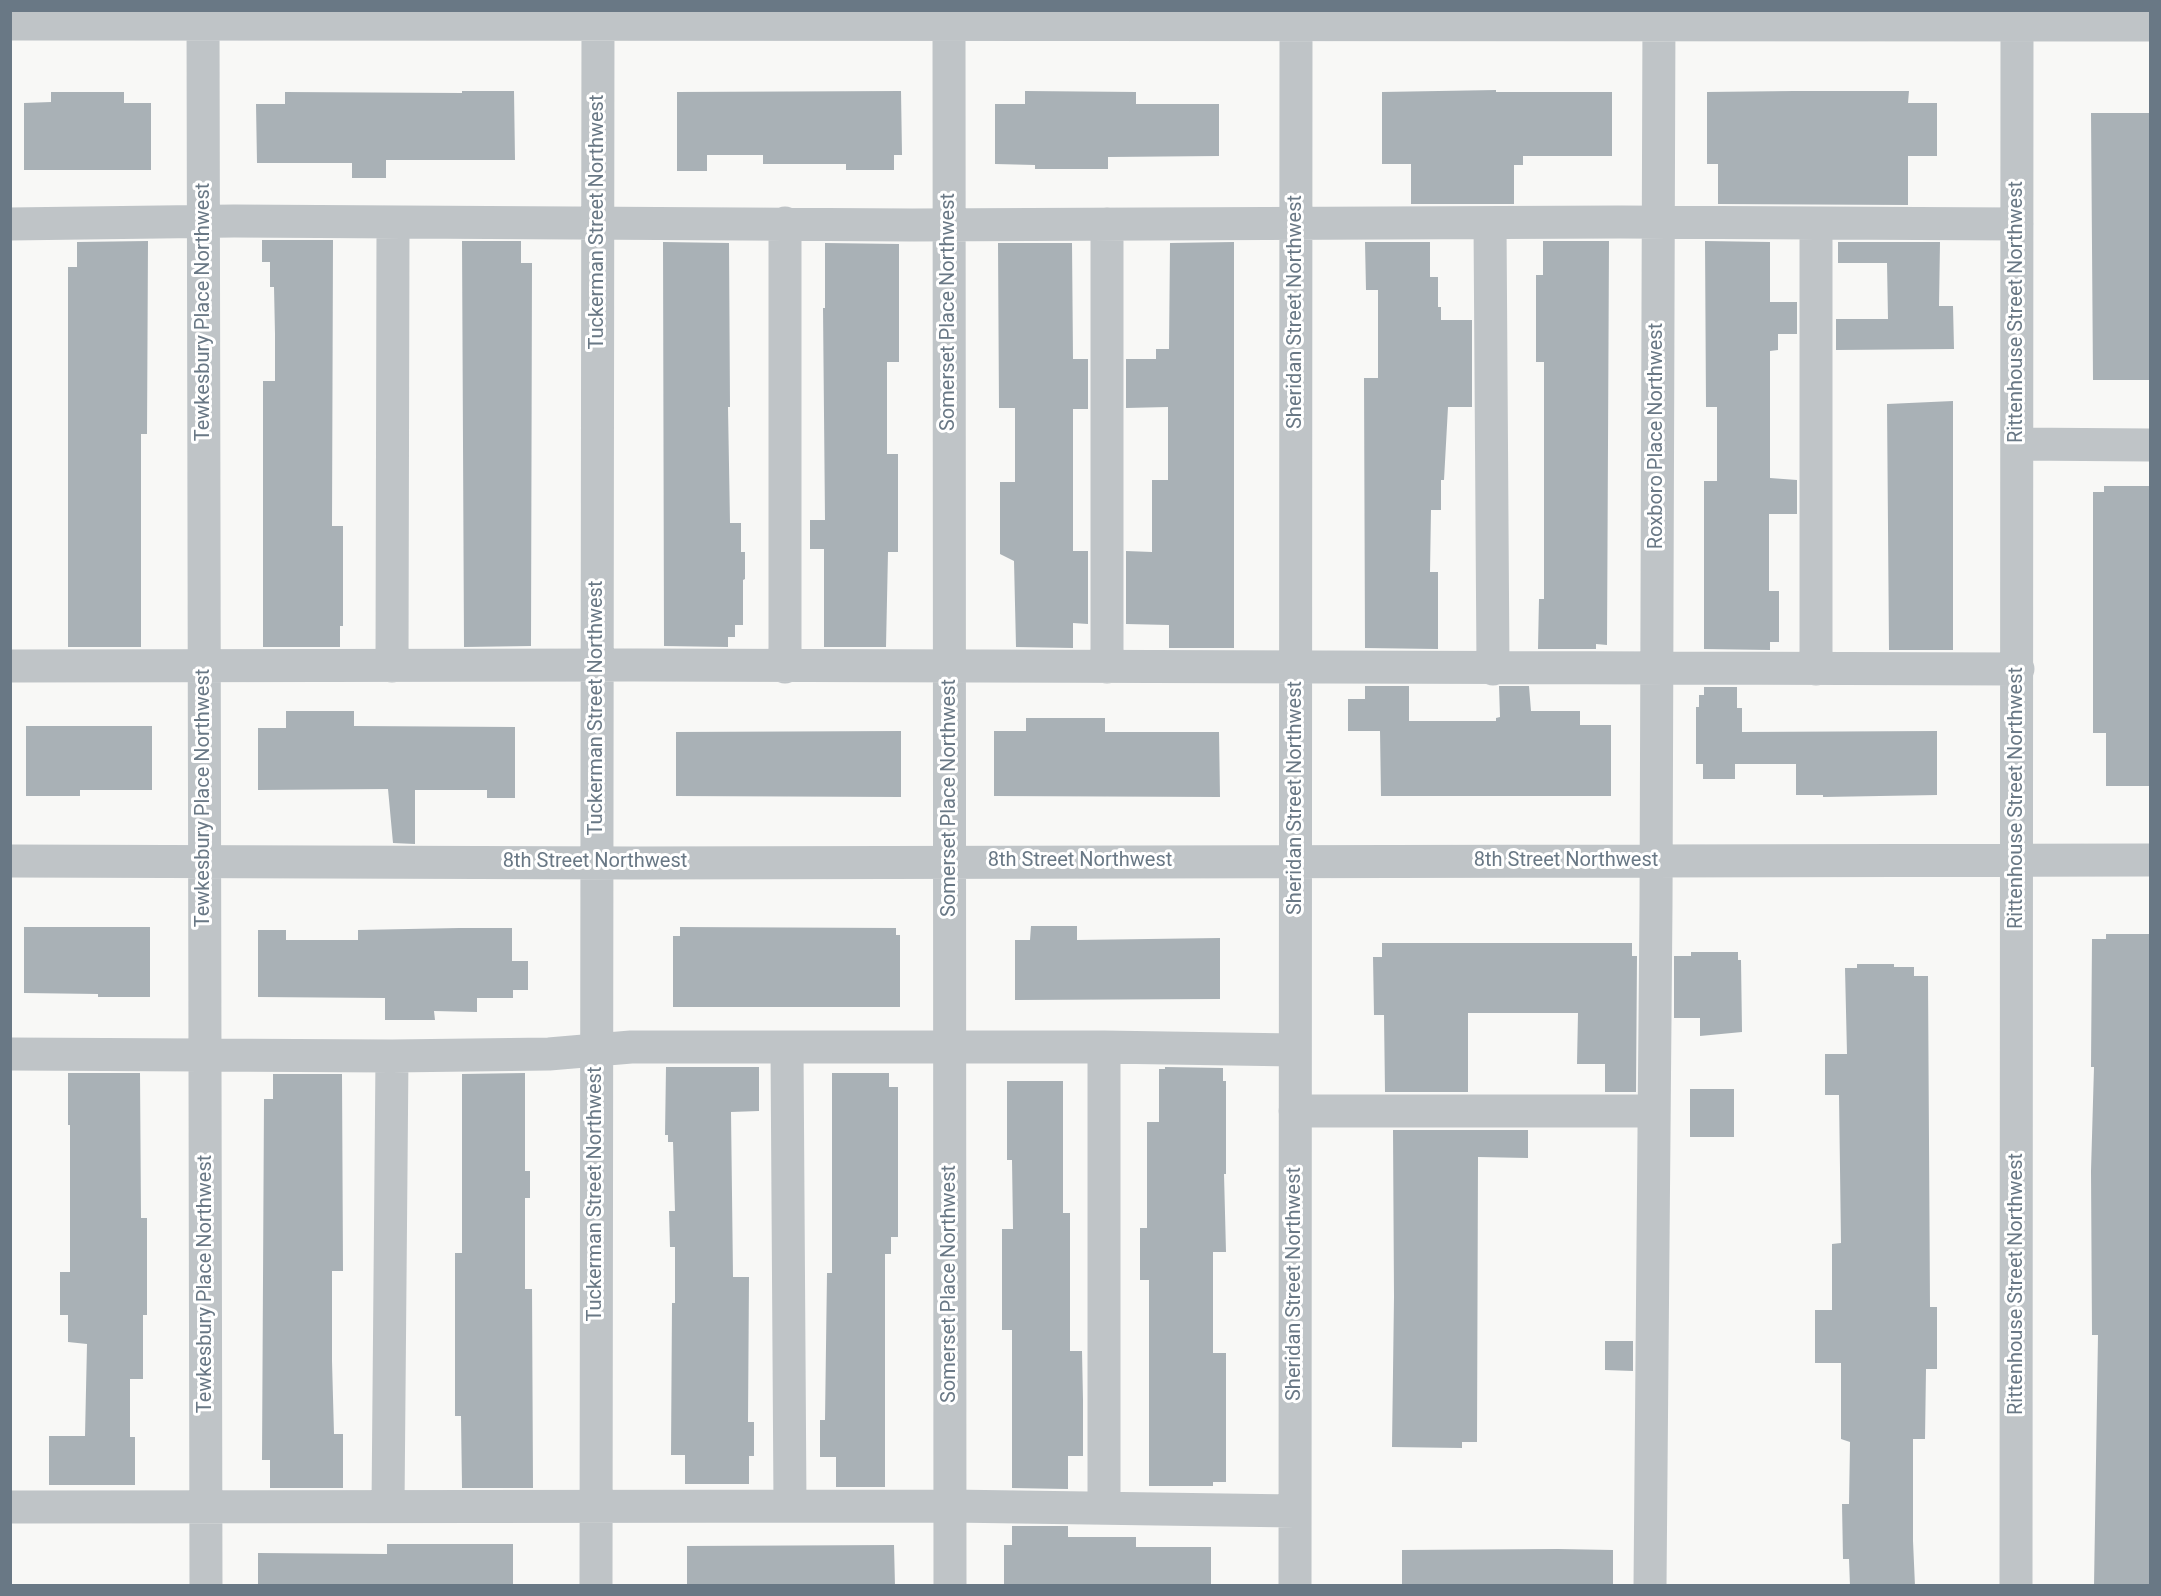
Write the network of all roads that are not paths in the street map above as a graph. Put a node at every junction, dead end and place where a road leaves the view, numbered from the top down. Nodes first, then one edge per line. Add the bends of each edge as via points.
1 (44, 17) edge
2 (598, 17) edge
3 (949, 17) edge
4 (203, 18) edge
5 (1296, 18) edge
6 (1659, 18) edge
7 (2017, 18) edge
8 (10, 24) edge
9 (2151, 25) edge
10 (203, 222) junction
11 (393, 222) junction
12 (597, 222) junction
13 (785, 223) junction
14 (1490, 223) junction
15 (1657, 223) junction
16 (10, 224) edge
17 (949, 224) junction
18 (1107, 224) junction
19 (1296, 224) junction
20 (1816, 224) junction
21 (2017, 224) junction
22 (2017, 444) junction
23 (2151, 445) edge
24 (204, 665) junction
25 (598, 665) junction
26 (10, 666) edge
27 (392, 666) junction
28 (785, 667) junction
29 (950, 667) junction
30 (1107, 667) junction
31 (1296, 667) junction
32 (1656, 667) junction
33 (1493, 669) junction
34 (1816, 669) junction
35 (2018, 669) junction
36 (1296, 860) junction
37 (2017, 860) junction
38 (2151, 860) edge
39 (10, 861) edge
40 (205, 861) junction
41 (1656, 861) junction
42 (597, 862) junction
43 (950, 862) junction
44 (1104, 1047) junction
45 (787, 1048) junction
46 (949, 1048) junction
47 (596, 1050) junction
48 (1295, 1050) junction
49 (10, 1054) edge
50 (206, 1055) junction
51 (392, 1056) junction
52 (1295, 1111) junction
53 (1654, 1111) junction
54 (206, 1506) junction
55 (388, 1506) junction
56 (596, 1506) junction
57 (790, 1506) junction
58 (950, 1506) junction
59 (10, 1507) edge
60 (1104, 1508) junction
61 (1295, 1511) junction
62 (206, 1586) edge
63 (596, 1586) edge
64 (950, 1586) edge
65 (1295, 1586) edge
66 (1650, 1586) edge
67 (2016, 1586) edge

1 - 4 street
1 - 8 street
2 - 3 street
2 - 4 street
2 - 12 street, Tuckerman Street Northwest
3 - 5 street
3 - 17 street, Somerset Place Northwest
4 - 10 street, Tewkesbury Place Northwest
5 - 6 street
5 - 19 street, Sheridan Street Northwest
6 - 7 street
6 - 15 street, Roxboro Place Northwest
7 - 9 street
7 - 21 street, Rittenhouse Street Northwest
10 - 11 street
10 - 16 street
10 - 24 street, Tewkesbury Place Northwest
11 - 12 street
11 - 27 street
12 - 13 street
12 - 25 street, Tuckerman Street Northwest
13 - 17 street
13 - 28 street
14 - 15 street
14 - 19 street
14 - 33 street
15 - 20 street
15 - 32 street, Roxboro Place Northwest
17 - 18 street
17 - 29 street, Somerset Place Northwest
18 - 19 street
18 - 30 street
19 - 31 street, Sheridan Street Northwest
20 - 21 street
20 - 34 street
21 - 22 street, Rittenhouse Street Northwest
22 - 23 street
22 - 35 street, Rittenhouse Street Northwest
24 - 26 street
24 - 27 street
24 - 40 street, Tewkesbury Place Northwest
25 - 27 street
25 - 28 street
25 - 42 street, Tuckerman Street Northwest
28 - 29 street
29 - 30 street
29 - 43 street, Somerset Place Northwest
30 - 31 street
31 - 33 street
31 - 36 street, Sheridan Street Northwest
32 - 33 street
32 - 34 street
32 - 41 street, Roxboro Place Northwest
34 - 35 street
35 - 37 street, Rittenhouse Street Northwest
36 - 41 street, 8th Street Northwest
36 - 43 street, 8th Street Northwest
36 - 48 street, Sheridan Street Northwest
37 - 38 street, 8th Street Northwest
37 - 41 street, 8th Street Northwest
37 - 67 street, Rittenhouse Street Northwest
39 - 40 street, 8th Street Northwest
40 - 42 street, 8th Street Northwest
40 - 50 street, Tewkesbury Place Northwest
41 - 53 street, Roxboro Place Northwest
42 - 43 street, 8th Street Northwest
42 - 47 street, Tuckerman Street Northwest
43 - 46 street, Somerset Place Northwest
44 - 46 street
44 - 48 street
44 - 60 street
45 - 46 street
45 - 47 street
45 - 57 street
46 - 58 street, Somerset Place Northwest
47 - 51 street
47 - 56 street, Tuckerman Street Northwest
48 - 52 street, Sheridan Street Northwest
49 - 50 street
50 - 51 street
50 - 54 street, Tewkesbury Place Northwest
51 - 55 street
52 - 53 street
52 - 61 street, Sheridan Street Northwest
53 - 66 street, Roxboro Place Northwest
54 - 55 street
54 - 59 street
54 - 62 street, Tewkesbury Place Northwest
55 - 56 street
56 - 57 street
56 - 63 street, Tuckerman Street Northwest
57 - 58 street
58 - 60 street
58 - 64 street, Somerset Place Northwest
60 - 61 street
61 - 65 street, Sheridan Street Northwest

